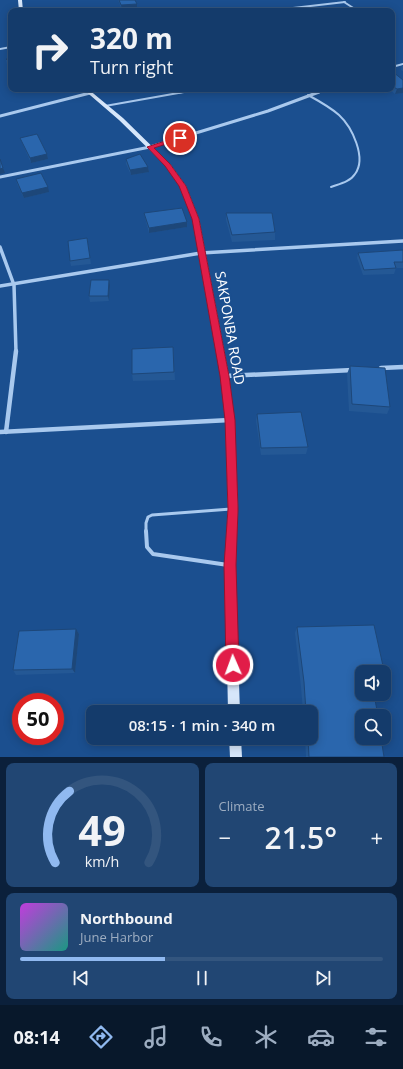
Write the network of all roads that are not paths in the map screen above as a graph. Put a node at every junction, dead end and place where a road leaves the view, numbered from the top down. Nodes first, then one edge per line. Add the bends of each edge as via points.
1 (343, 0) edge
2 (345, 2) junction
3 (293, 8) edge
4 (354, 8) edge
5 (85, 92) edge
6 (89, 92) edge
7 (182, 92) edge
8 (317, 92) edge
9 (308, 95) junction
10 (105, 106) junction
11 (0, 116) edge
12 (150, 147) junction
13 (0, 177) edge
14 (331, 187) dead end
15 (403, 242) edge
16 (0, 247) edge
17 (202, 253) junction
18 (14, 285) junction
19 (0, 286) edge
20 (403, 368) edge
21 (372, 369) edge
22 (356, 370) edge
23 (225, 376) junction
24 (230, 420) junction
25 (0, 432) edge
26 (6, 432) junction
27 (233, 509) junction
28 (230, 565) junction
29 (234, 705) edge
30 (235, 745) edge
31 (236, 757) edge

1 - 2 street
2 - 3 street
2 - 4 street
5 - 11 street
6 - 10 main road, SAKPONBA ROAD
7 - 10 lane
8 - 9 street
9 - 12 street via 268,111
9 - 14 lane via 341,117 355,139 360,161 357,174 345,183
10 - 12 main road, SAKPONBA ROAD
12 - 13 street
12 - 17 main road, SAKPONBA ROAD via 168,165 183,186 196,219
15 - 17 street
16 - 18 street
17 - 18 street
17 - 23 main road, SAKPONBA ROAD
18 - 19 street
18 - 26 street via 16,354
20 - 21 street
22 - 23 street
23 - 24 main road, SAKPONBA ROAD
24 - 26 street
24 - 27 main road, SAKPONBA ROAD
25 - 26 street
27 - 28 main road, SAKPONBA ROAD
27 - 28 lane via 152,516 148,517 146,523 147,547 153,554
28 - 29 main road, SAKPONBA ROAD
30 - 31 main road

